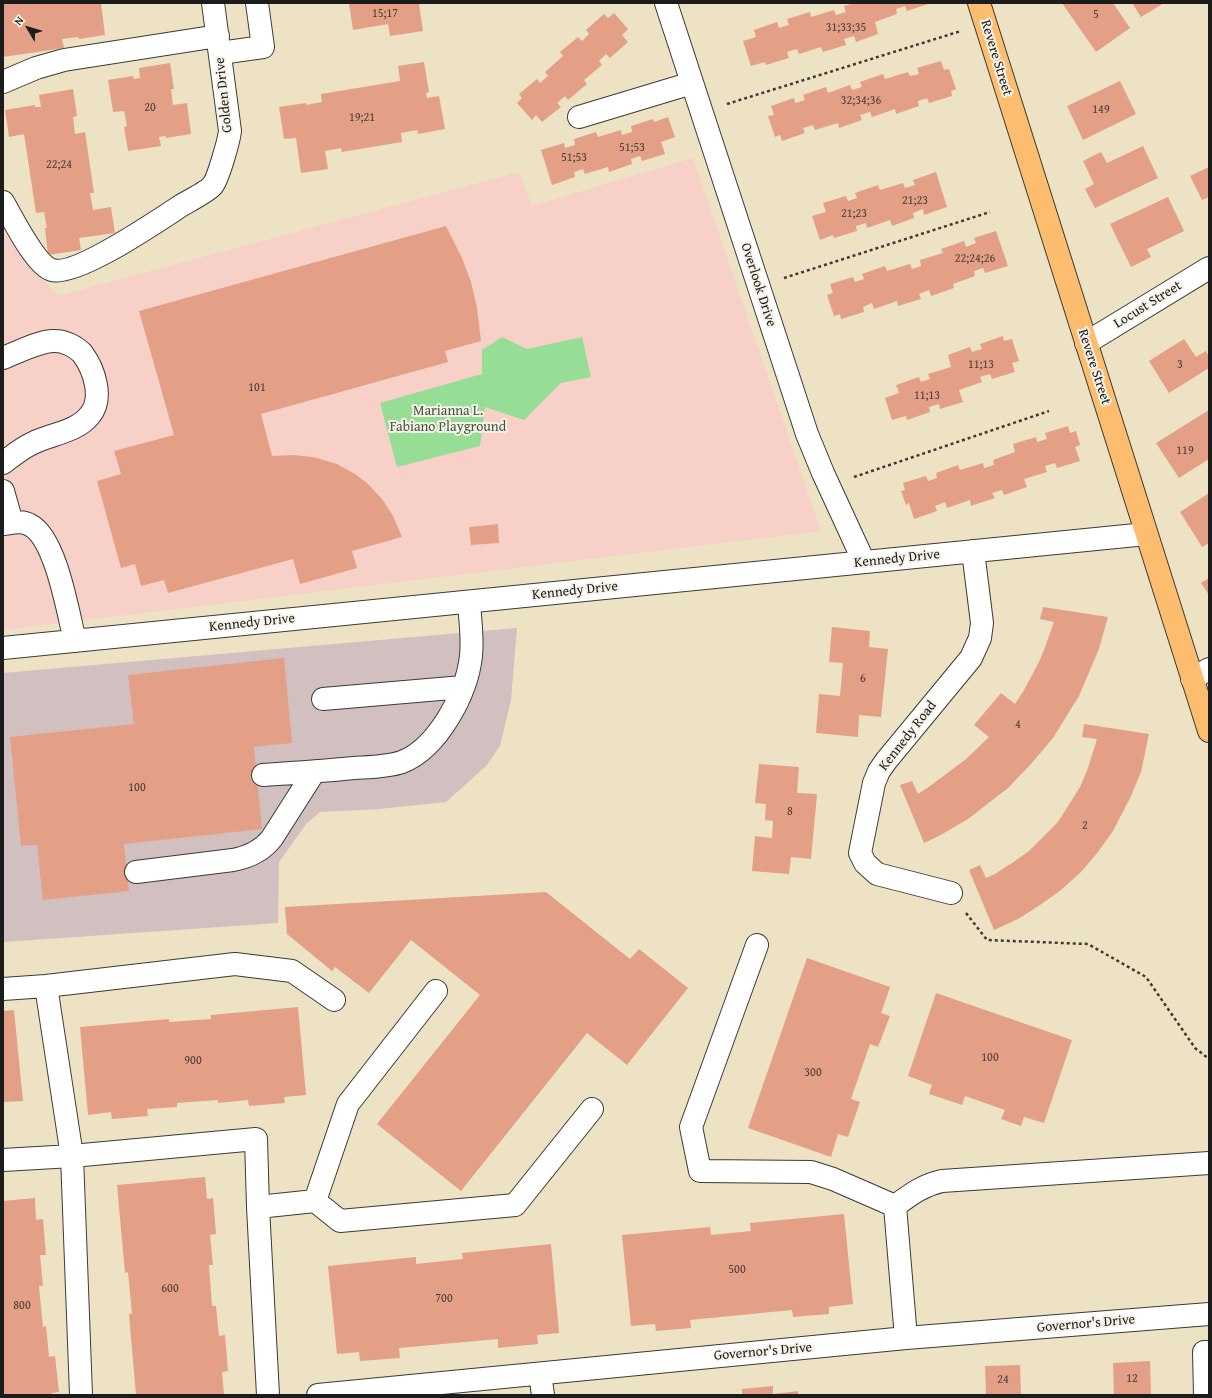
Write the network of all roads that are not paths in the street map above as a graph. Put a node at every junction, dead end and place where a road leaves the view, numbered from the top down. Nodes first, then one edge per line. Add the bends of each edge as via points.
1 (213, 3) edge
2 (257, 3) edge
3 (666, 3) edge
4 (982, 13) edge
5 (219, 45) junction
6 (3, 82) edge
7 (692, 83) junction
8 (579, 117) dead end
9 (3, 202) edge
10 (1209, 268) edge
11 (1086, 343) junction
12 (3, 358) edge
13 (3, 463) edge
14 (3, 491) edge
15 (7, 524) edge
16 (1146, 534) junction
17 (973, 551) junction
18 (864, 562) junction
19 (469, 602) junction
20 (75, 641) junction
21 (3, 648) edge
22 (1201, 674) edge
23 (463, 687) junction
24 (323, 699) dead end
25 (1209, 731) edge
26 (314, 772) junction
27 (263, 775) dead end
28 (136, 872) dead end
29 (951, 893) road end
30 (757, 945) dead end
31 (46, 986) junction
32 (3, 989) edge
33 (436, 991) dead end
34 (334, 1000) dead end
35 (592, 1109) dead end
36 (72, 1156) junction
37 (3, 1160) edge
38 (1209, 1163) edge
39 (314, 1201) junction
40 (895, 1206) junction
41 (258, 1207) junction
42 (1209, 1314) edge
43 (906, 1338) junction
44 (1209, 1352) edge
45 (540, 1374) junction
46 (82, 1395) edge
47 (268, 1395) edge
48 (318, 1395) edge
49 (543, 1395) edge
50 (1205, 1395) edge

1 - 5 street, Golden Drive
2 - 5 street via 263,47
3 - 7 street, Overlook Drive
4 - 11 main road, Revere Street
5 - 6 street via 64,60
5 - 9 street, Golden Drive via 230,131 213,186 112,249 73,267 57,271 51,270 39,260
7 - 8 street
7 - 18 street, Overlook Drive via 807,434
10 - 11 street, Locust Street
11 - 16 main road, Revere Street
12 - 13 street via 54,340 74,346 87,362 94,379 97,398 90,415 83,422 34,443
14 - 15 street
15 - 20 street via 30,524 47,544 59,576
16 - 17 street, Kennedy Drive
16 - 22 main road, Revere Street
17 - 18 street, Kennedy Drive
17 - 29 street, Kennedy Road via 982,623 978,644 971,658 879,771 874,783 861,850 861,857 865,863 877,874
18 - 19 street, Kennedy Drive
19 - 20 street, Kennedy Drive
19 - 23 street via 471,657
20 - 21 street, Kennedy Drive
22 - 25 main road, Revere Street
23 - 24 street
23 - 26 street via 442,728 414,757 390,765
26 - 27 street
26 - 28 street via 272,838 259,851 238,859
30 - 40 street via 691,1127 700,1171 812,1172 833,1178
31 - 32 street
31 - 34 street via 235,964 292,971
31 - 36 street
33 - 39 street via 348,1104
35 - 39 street via 515,1205 340,1221
36 - 37 street
36 - 41 street via 256,1139
36 - 46 street
38 - 40 street via 942,1181 923,1187
39 - 41 street
40 - 43 street
41 - 47 street
42 - 43 street, Governor's Drive
43 - 45 street, Governor's Drive
44 - 50 street via 1204,1352
45 - 48 street, Governor's Drive
45 - 49 street

